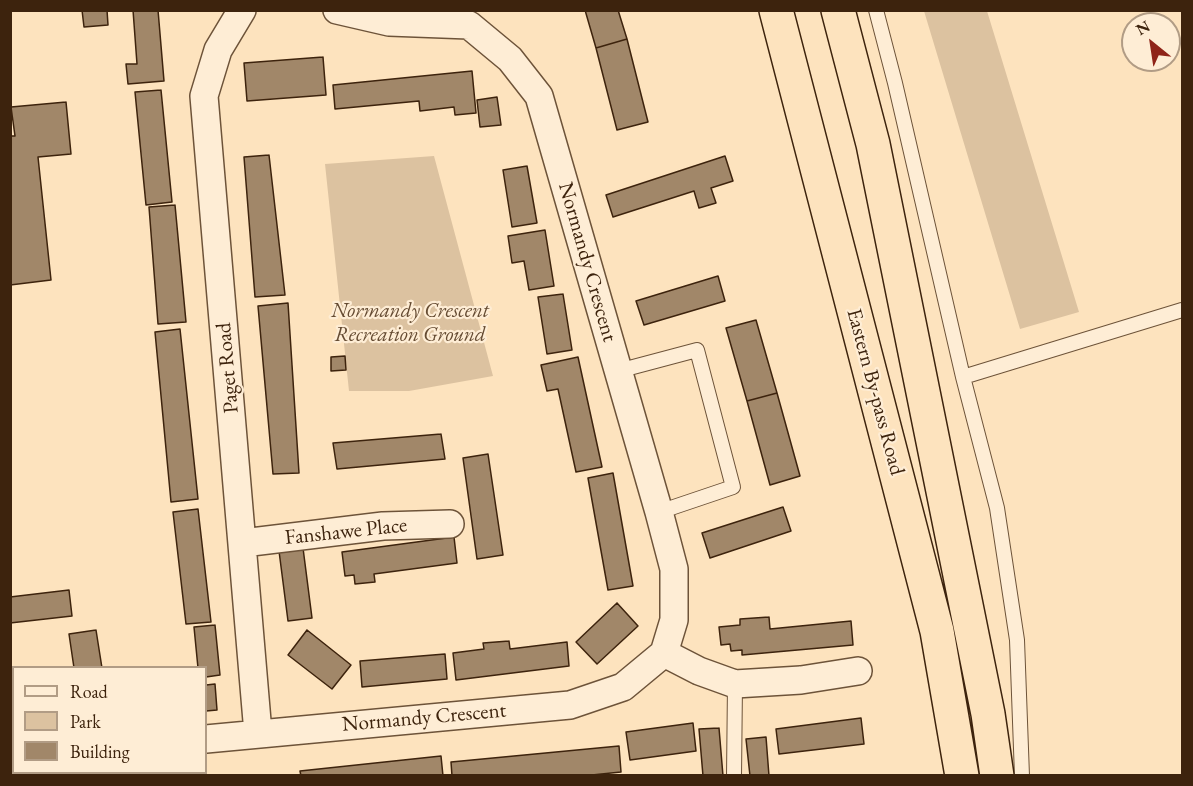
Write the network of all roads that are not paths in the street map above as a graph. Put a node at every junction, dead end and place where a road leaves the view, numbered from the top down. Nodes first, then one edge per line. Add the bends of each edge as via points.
1 (242, 10) edge
2 (338, 10) edge
3 (776, 10) edge
4 (838, 10) edge
5 (876, 10) edge
6 (472, 18) edge
7 (1182, 310) edge
8 (618, 371) junction
9 (963, 377) junction
10 (659, 512) junction
11 (450, 524) dead end
12 (243, 543) junction
13 (664, 653) junction
14 (858, 672) dead end
15 (735, 684) junction
16 (258, 733) junction
17 (207, 739) edge
18 (734, 776) edge
19 (962, 776) edge
20 (997, 776) edge
21 (1022, 776) edge

1 - 12 street, Paget Road via 218,50 204,96
2 - 6 street, Normandy Crescent via 389,22
3 - 19 highway, Eastern By-pass Road via 937,631
4 - 20 highway, Eastern By-pass Road via 873,144 988,714
5 - 9 lane
6 - 8 street, Normandy Crescent via 538,96
7 - 9 lane
8 - 10 street, Normandy Crescent
8 - 10 lane via 697,350 733,487
9 - 21 lane via 997,508 1017,640
10 - 13 street, Normandy Crescent via 674,569 674,620
11 - 12 street, Fanshawe Place via 383,526
12 - 16 street, Paget Road
13 - 15 street
13 - 16 street, Normandy Crescent via 623,687 570,705
14 - 15 street
15 - 18 lane
16 - 17 street, Normandy Crescent

